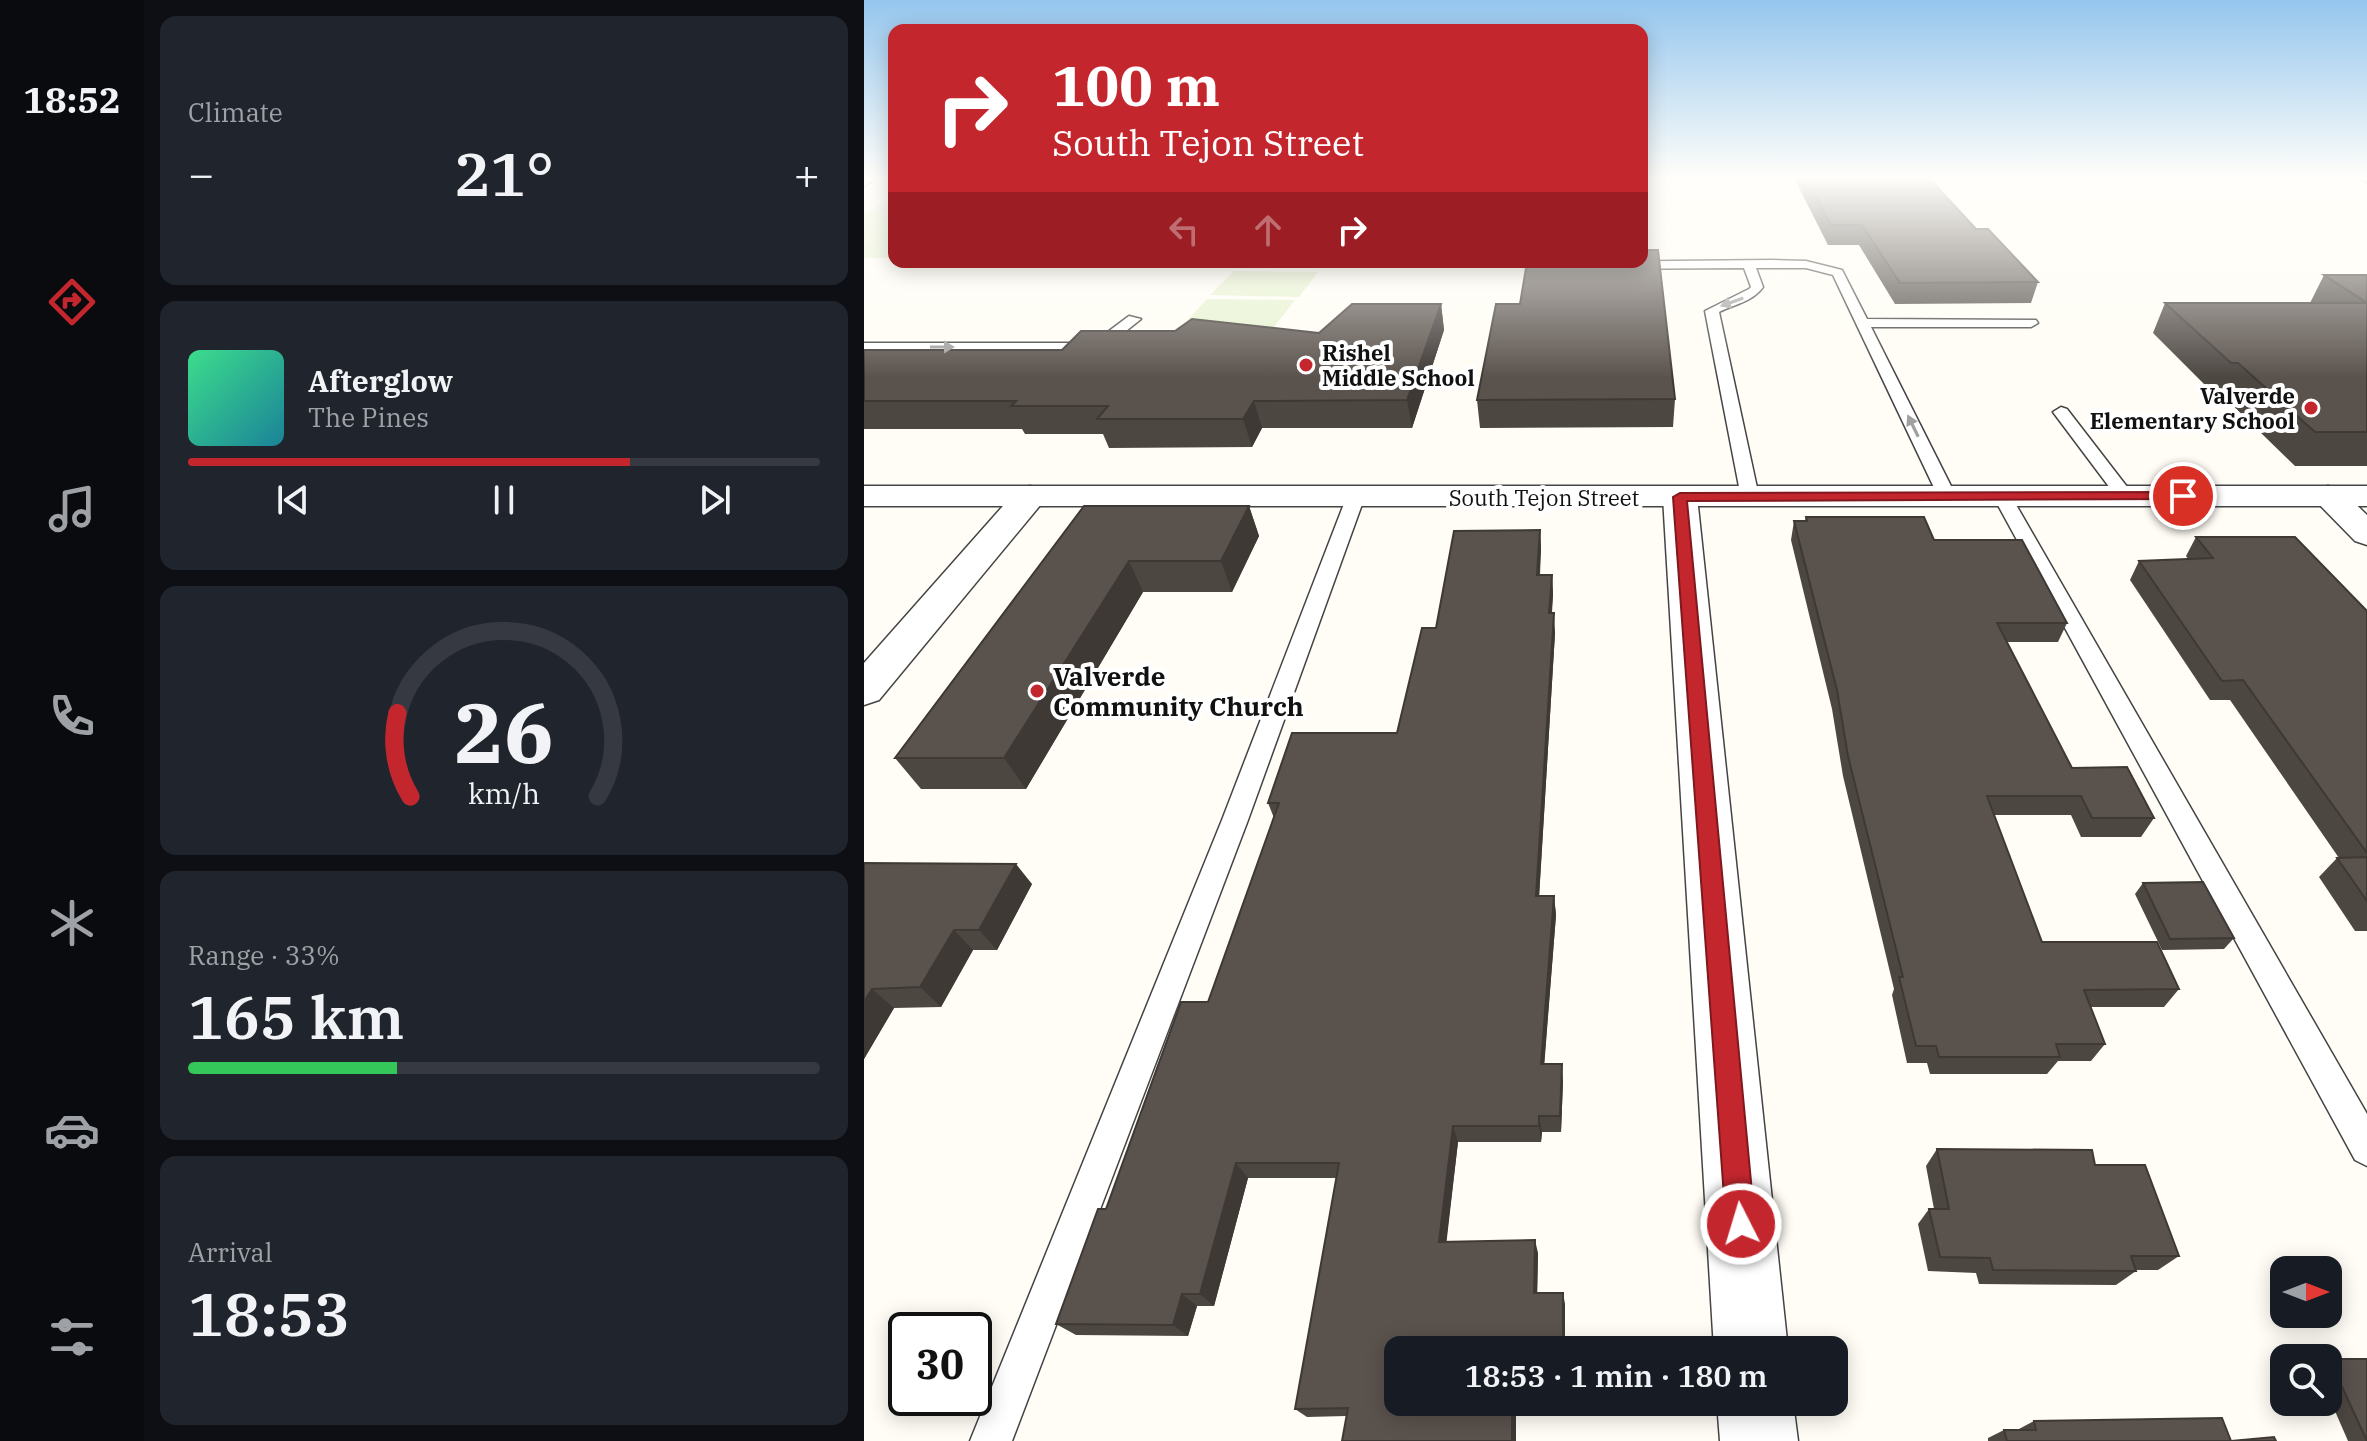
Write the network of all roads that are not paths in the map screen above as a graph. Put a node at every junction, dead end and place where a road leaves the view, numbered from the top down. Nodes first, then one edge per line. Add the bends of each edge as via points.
1 (1749, 264) junction
2 (1648, 265) edge
3 (1134, 319) dead end
4 (1863, 323) junction
5 (2031, 323) dead end
6 (864, 347) edge
7 (2061, 412) dead end
8 (864, 496) edge
9 (1030, 496) junction
10 (1356, 496) junction
11 (1947, 496) junction
12 (2002, 496) junction
13 (2125, 496) junction
14 (2328, 496) junction
15 (2367, 496) edge
16 (1680, 497) junction
17 (1750, 497) junction
18 (2367, 534) edge
19 (864, 690) edge
20 (2367, 1148) edge
21 (1750, 1336) edge
22 (1756, 1416) edge
23 (991, 1441) edge
24 (1759, 1441) edge

1 - 2 lane
1 - 4 lane via 1803,264 1838,273
1 -> 17 lane via 1757,287 1753,293 1712,311
6 -> 3 lane via 1078,347 1106,340
4 - 5 lane
11 -> 4 lane
7 - 13 lane
8 - 9 street, South Tejon Street
9 - 10 street, South Tejon Street
9 - 19 street
10 - 16 street, South Tejon Street
10 - 23 lane
11 - 12 street, South Tejon Street
11 - 17 street, South Tejon Street
12 - 13 street, South Tejon Street
12 - 20 lane
13 - 14 street, South Tejon Street
14 - 15 street, South Tejon Street
14 - 18 street
16 - 17 street, South Tejon Street
16 - 21 street
22 - 24 street

